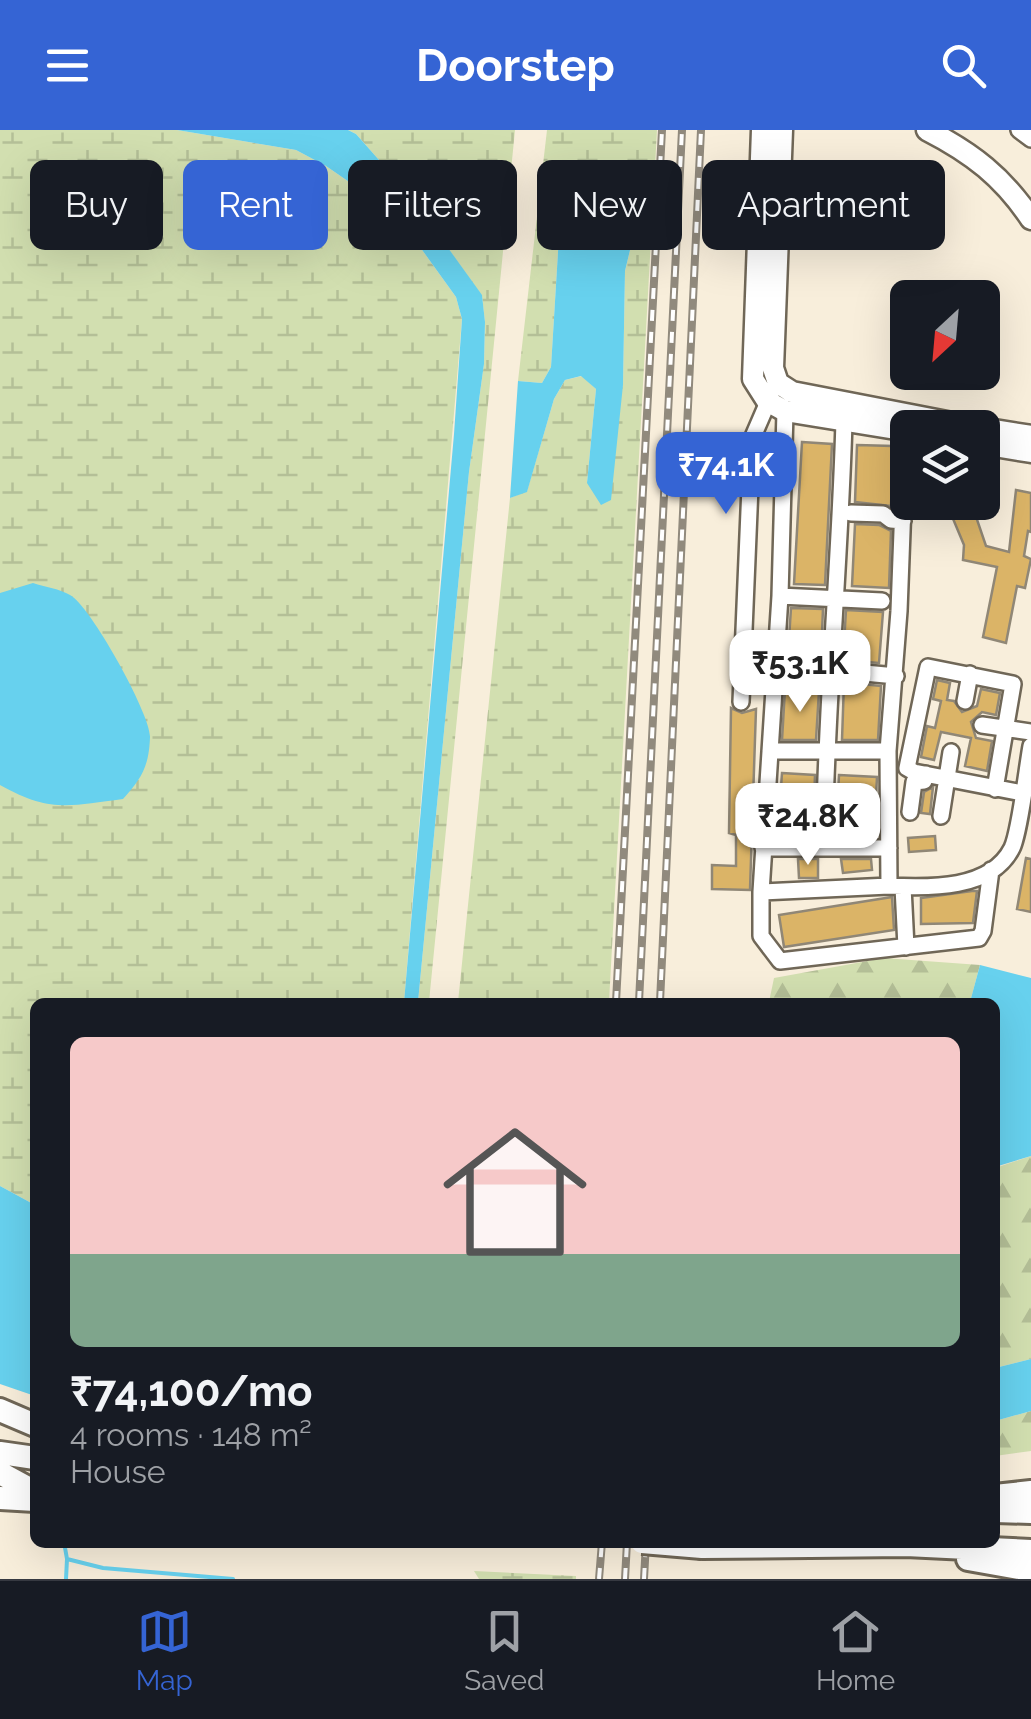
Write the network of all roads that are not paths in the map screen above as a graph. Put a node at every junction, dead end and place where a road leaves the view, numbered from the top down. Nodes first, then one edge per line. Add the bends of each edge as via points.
1 (762, 130) edge
2 (782, 130) edge
3 (927, 130) edge
4 (955, 130) edge
5 (1019, 130) edge
6 (1031, 139) edge
7 (1031, 196) edge
8 (1031, 219) edge
9 (777, 398) junction
10 (844, 420) junction
11 (890, 421) edge
12 (890, 424) edge
13 (1000, 431) edge
14 (1031, 436) edge
15 (1000, 447) edge
16 (1031, 452) edge
17 (852, 513) dead end
18 (903, 521) joint
19 (780, 596) junction
20 (837, 598) junction
21 (882, 601) dead end
22 (776, 670) junction
23 (832, 673) junction
24 (970, 674) junction
25 (896, 676) junction
26 (965, 701) dead end
27 (741, 702) dead end
28 (916, 718) junction
29 (935, 722) dead end
30 (982, 725) dead end
31 (1006, 728) junction
32 (1031, 732) edge
33 (1031, 746) edge
34 (770, 750) junction
35 (825, 751) junction
36 (888, 751) junction
37 (951, 752) dead end
38 (947, 778) junction
39 (920, 779) junction
40 (888, 781) junction
41 (995, 789) junction
42 (1022, 793) junction
43 (910, 812) dead end
44 (942, 816) dead end
45 (1014, 838) junction
46 (1031, 841) edge
47 (764, 848) junction
48 (824, 848) junction
49 (889, 848) junction
50 (991, 870) junction
51 (896, 886) junction
52 (760, 892) junction
53 (906, 947) junction
54 (0, 1410) edge
55 (0, 1423) edge
56 (30, 1425) edge
57 (30, 1427) edge
58 (0, 1453) edge
59 (30, 1457) edge
60 (30, 1467) edge
61 (0, 1470) edge
62 (30, 1489) edge
63 (1031, 1492) edge
64 (1000, 1495) edge
65 (30, 1500) edge
66 (3, 1501) edge
67 (1000, 1510) edge
68 (1031, 1512) edge
69 (921, 1548) edge
70 (965, 1548) edge
71 (1024, 1551) edge
72 (1031, 1570) edge

1 - 9 main road via 753,379
2 - 9 main road
3 - 8 main road via 1008,185
4 - 7 main road
5 - 6 street
9 - 10 main road
9 - 11 main road via 792,392
9 - 19 street
9 - 27 street via 752,439
10 - 12 main road
10 - 20 street
13 - 14 main road
15 - 16 main road
17 - 18 street
18 - 25 street
19 - 20 street
19 - 22 street
20 - 21 street
20 - 23 street
22 - 23 street
22 - 34 street
23 - 25 street
23 - 35 street
24 - 26 street
24 - 28 street via 928,667
24 - 31 street via 1013,684
25 - 36 street
28 - 29 street
28 - 39 street via 907,768
30 - 31 street
31 - 32 street
31 - 41 street
33 - 42 street
34 - 35 street
34 - 47 street
35 - 36 street
35 - 48 street
36 - 40 street
37 - 38 street
38 - 39 street
38 - 41 street
38 - 44 street
39 - 40 street
39 - 43 street
40 - 49 street
41 - 42 street
42 - 45 street
45 - 46 street
45 - 50 street
47 - 48 street
47 - 52 street
48 - 49 street
49 - 51 street
50 - 51 street via 958,883
50 - 53 street via 979,938
51 - 52 street
51 - 53 street
52 - 53 street via 761,936 780,961
54 - 56 highway
55 - 57 highway
58 - 59 highway
60 - 61 highway
61 - 62 highway
63 - 64 highway
65 - 66 highway
67 - 68 highway
69 - 72 highway
70 - 71 highway

